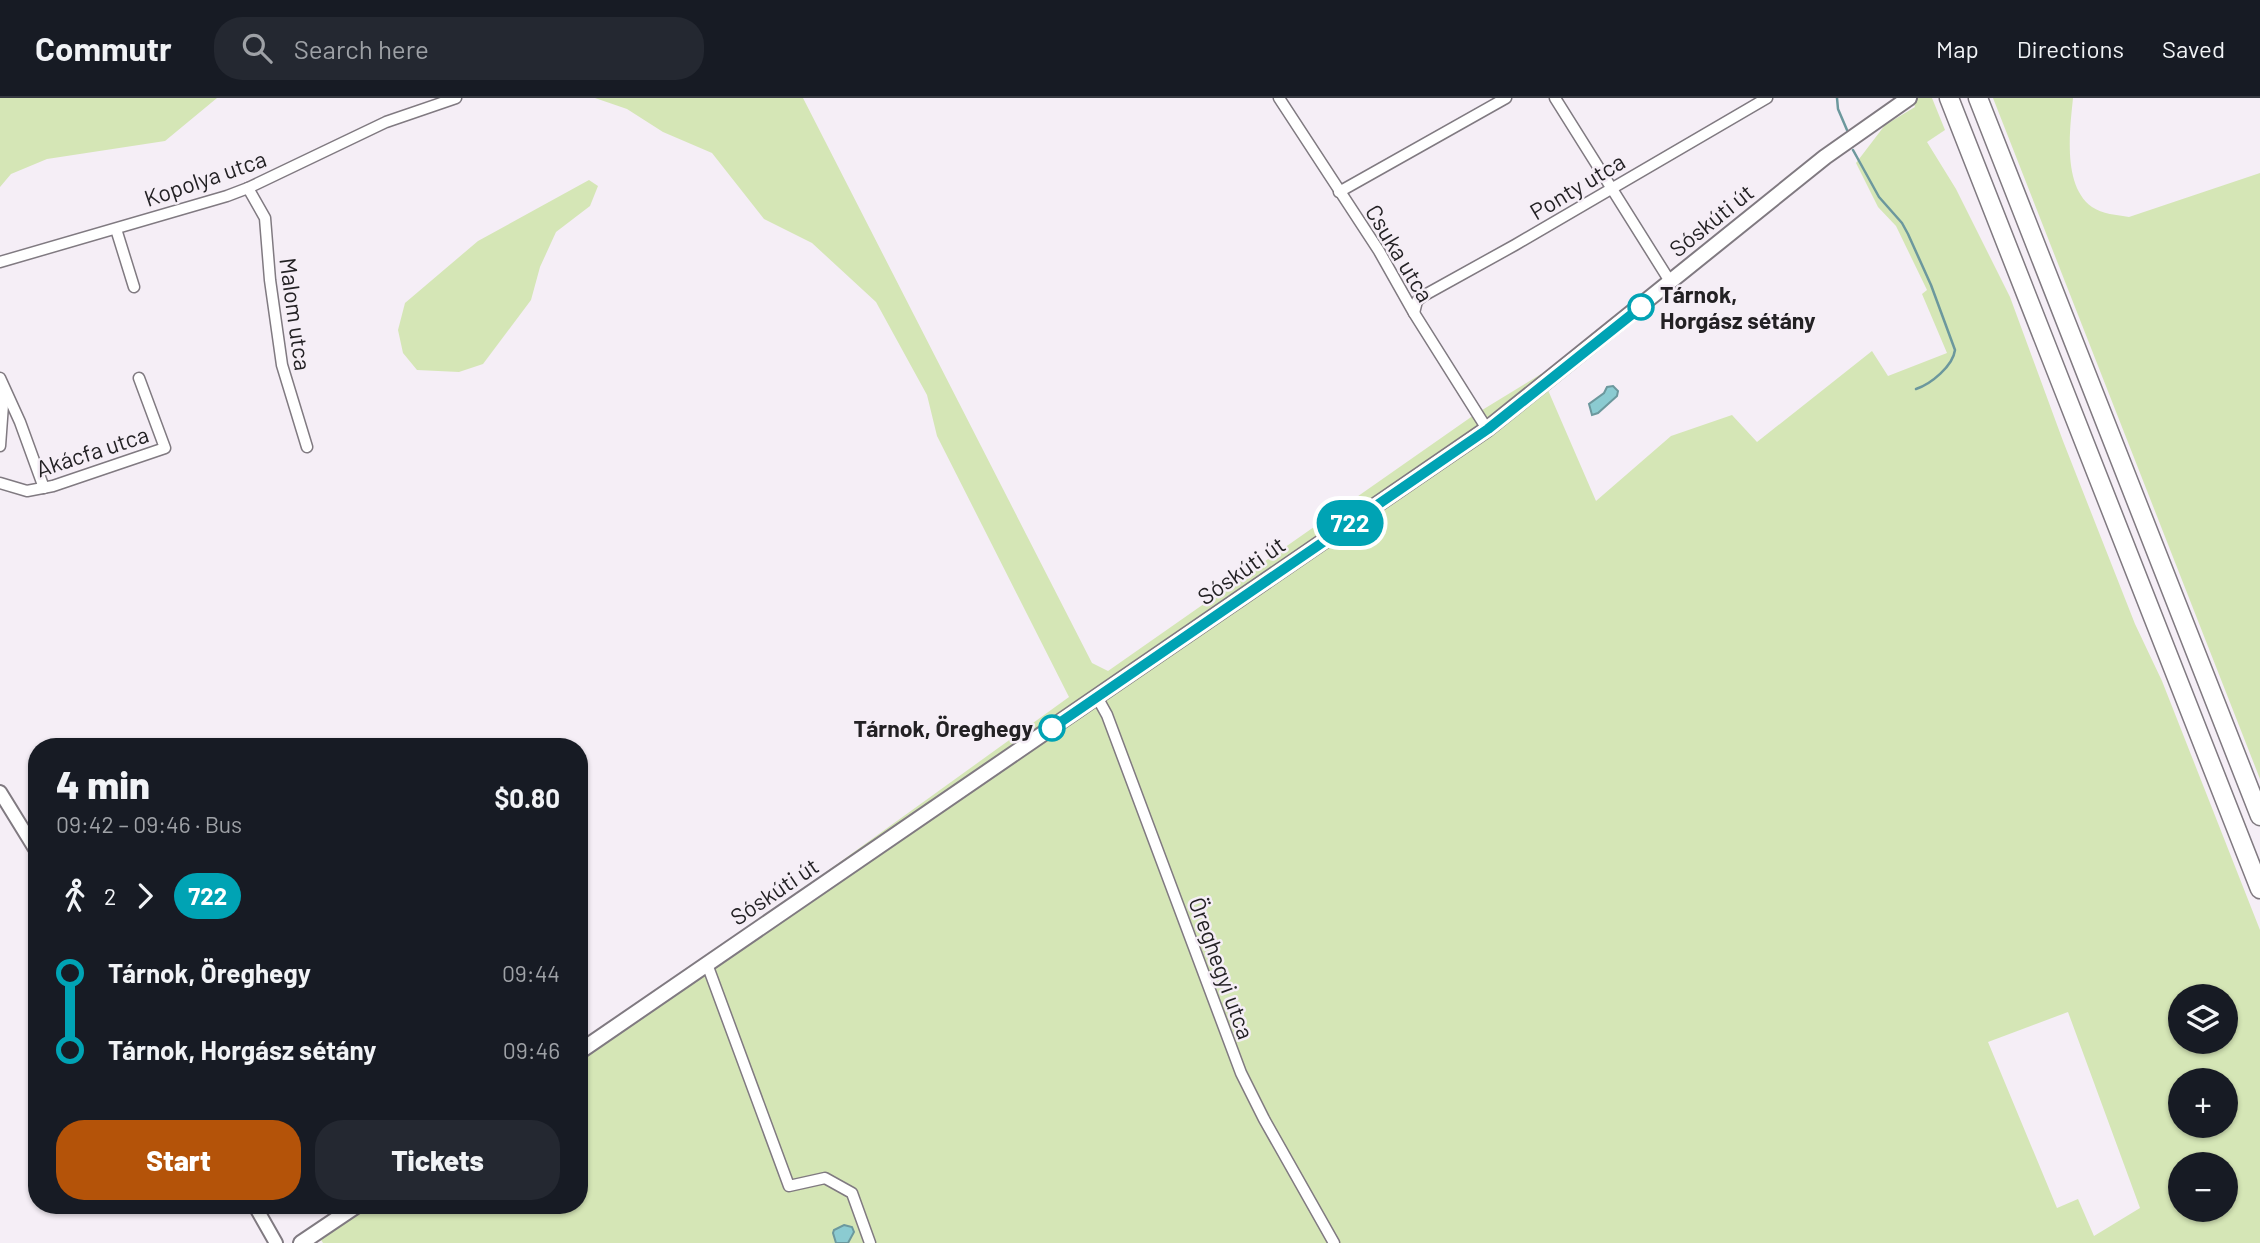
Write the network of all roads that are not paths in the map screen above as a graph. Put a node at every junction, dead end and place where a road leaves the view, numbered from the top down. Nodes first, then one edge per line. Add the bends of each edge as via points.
1 (456, 98) edge
2 (1279, 98) edge
3 (1506, 98) edge
4 (1555, 98) edge
5 (1767, 98) edge
6 (1909, 98) edge
7 (1949, 98) edge
8 (1978, 98) edge
9 (248, 188) junction
10 (1612, 188) junction
11 (1339, 192) junction
12 (116, 229) junction
13 (0, 262) edge
14 (1671, 283) junction
15 (134, 287) dead end
16 (1414, 313) junction
17 (0, 378) edge
18 (139, 378) dead end
19 (4, 391) junction
20 (1488, 429) junction
21 (0, 446) edge
22 (307, 447) dead end
23 (0, 483) edge
24 (44, 488) junction
25 (1097, 697) junction
26 (0, 792) edge
27 (2260, 816) edge
28 (28, 837) edge
29 (2260, 889) edge
30 (707, 964) junction
31 (588, 1046) edge
32 (260, 1214) edge
33 (344, 1214) edge
34 (276, 1243) edge
35 (301, 1243) edge
36 (870, 1243) edge
37 (1334, 1243) edge

1 - 9 street, Kopolya utca via 386,122
2 - 11 street, Csuka utca
3 - 11 street
4 - 10 street
5 - 10 street, Ponty utca
6 - 14 main road, Sóskúti út via 1825,156
7 - 29 highway
8 - 27 highway
9 - 12 street, Kopolya utca
9 - 22 street, Malom utca via 267,224 282,365
10 - 14 street
10 - 16 street, Ponty utca via 1423,296
11 - 16 street, Csuka utca
12 - 13 street, Kopolya utca
12 - 15 street
14 - 20 main road, Sóskúti út
16 - 20 street, Csuka utca
17 - 19 street
18 - 24 street, Akácfa utca via 164,448
19 - 21 street
19 - 24 street
20 - 25 main road, Sóskúti út
23 - 24 street, Akácfa utca via 27,491
25 - 30 main road, Sóskúti út
25 - 37 street, Öreghegyi utca via 1241,1073
26 - 28 street
30 - 31 main road, Sóskúti út
30 - 36 street via 789,1186 825,1178 852,1193
32 - 34 street
33 - 35 main road

